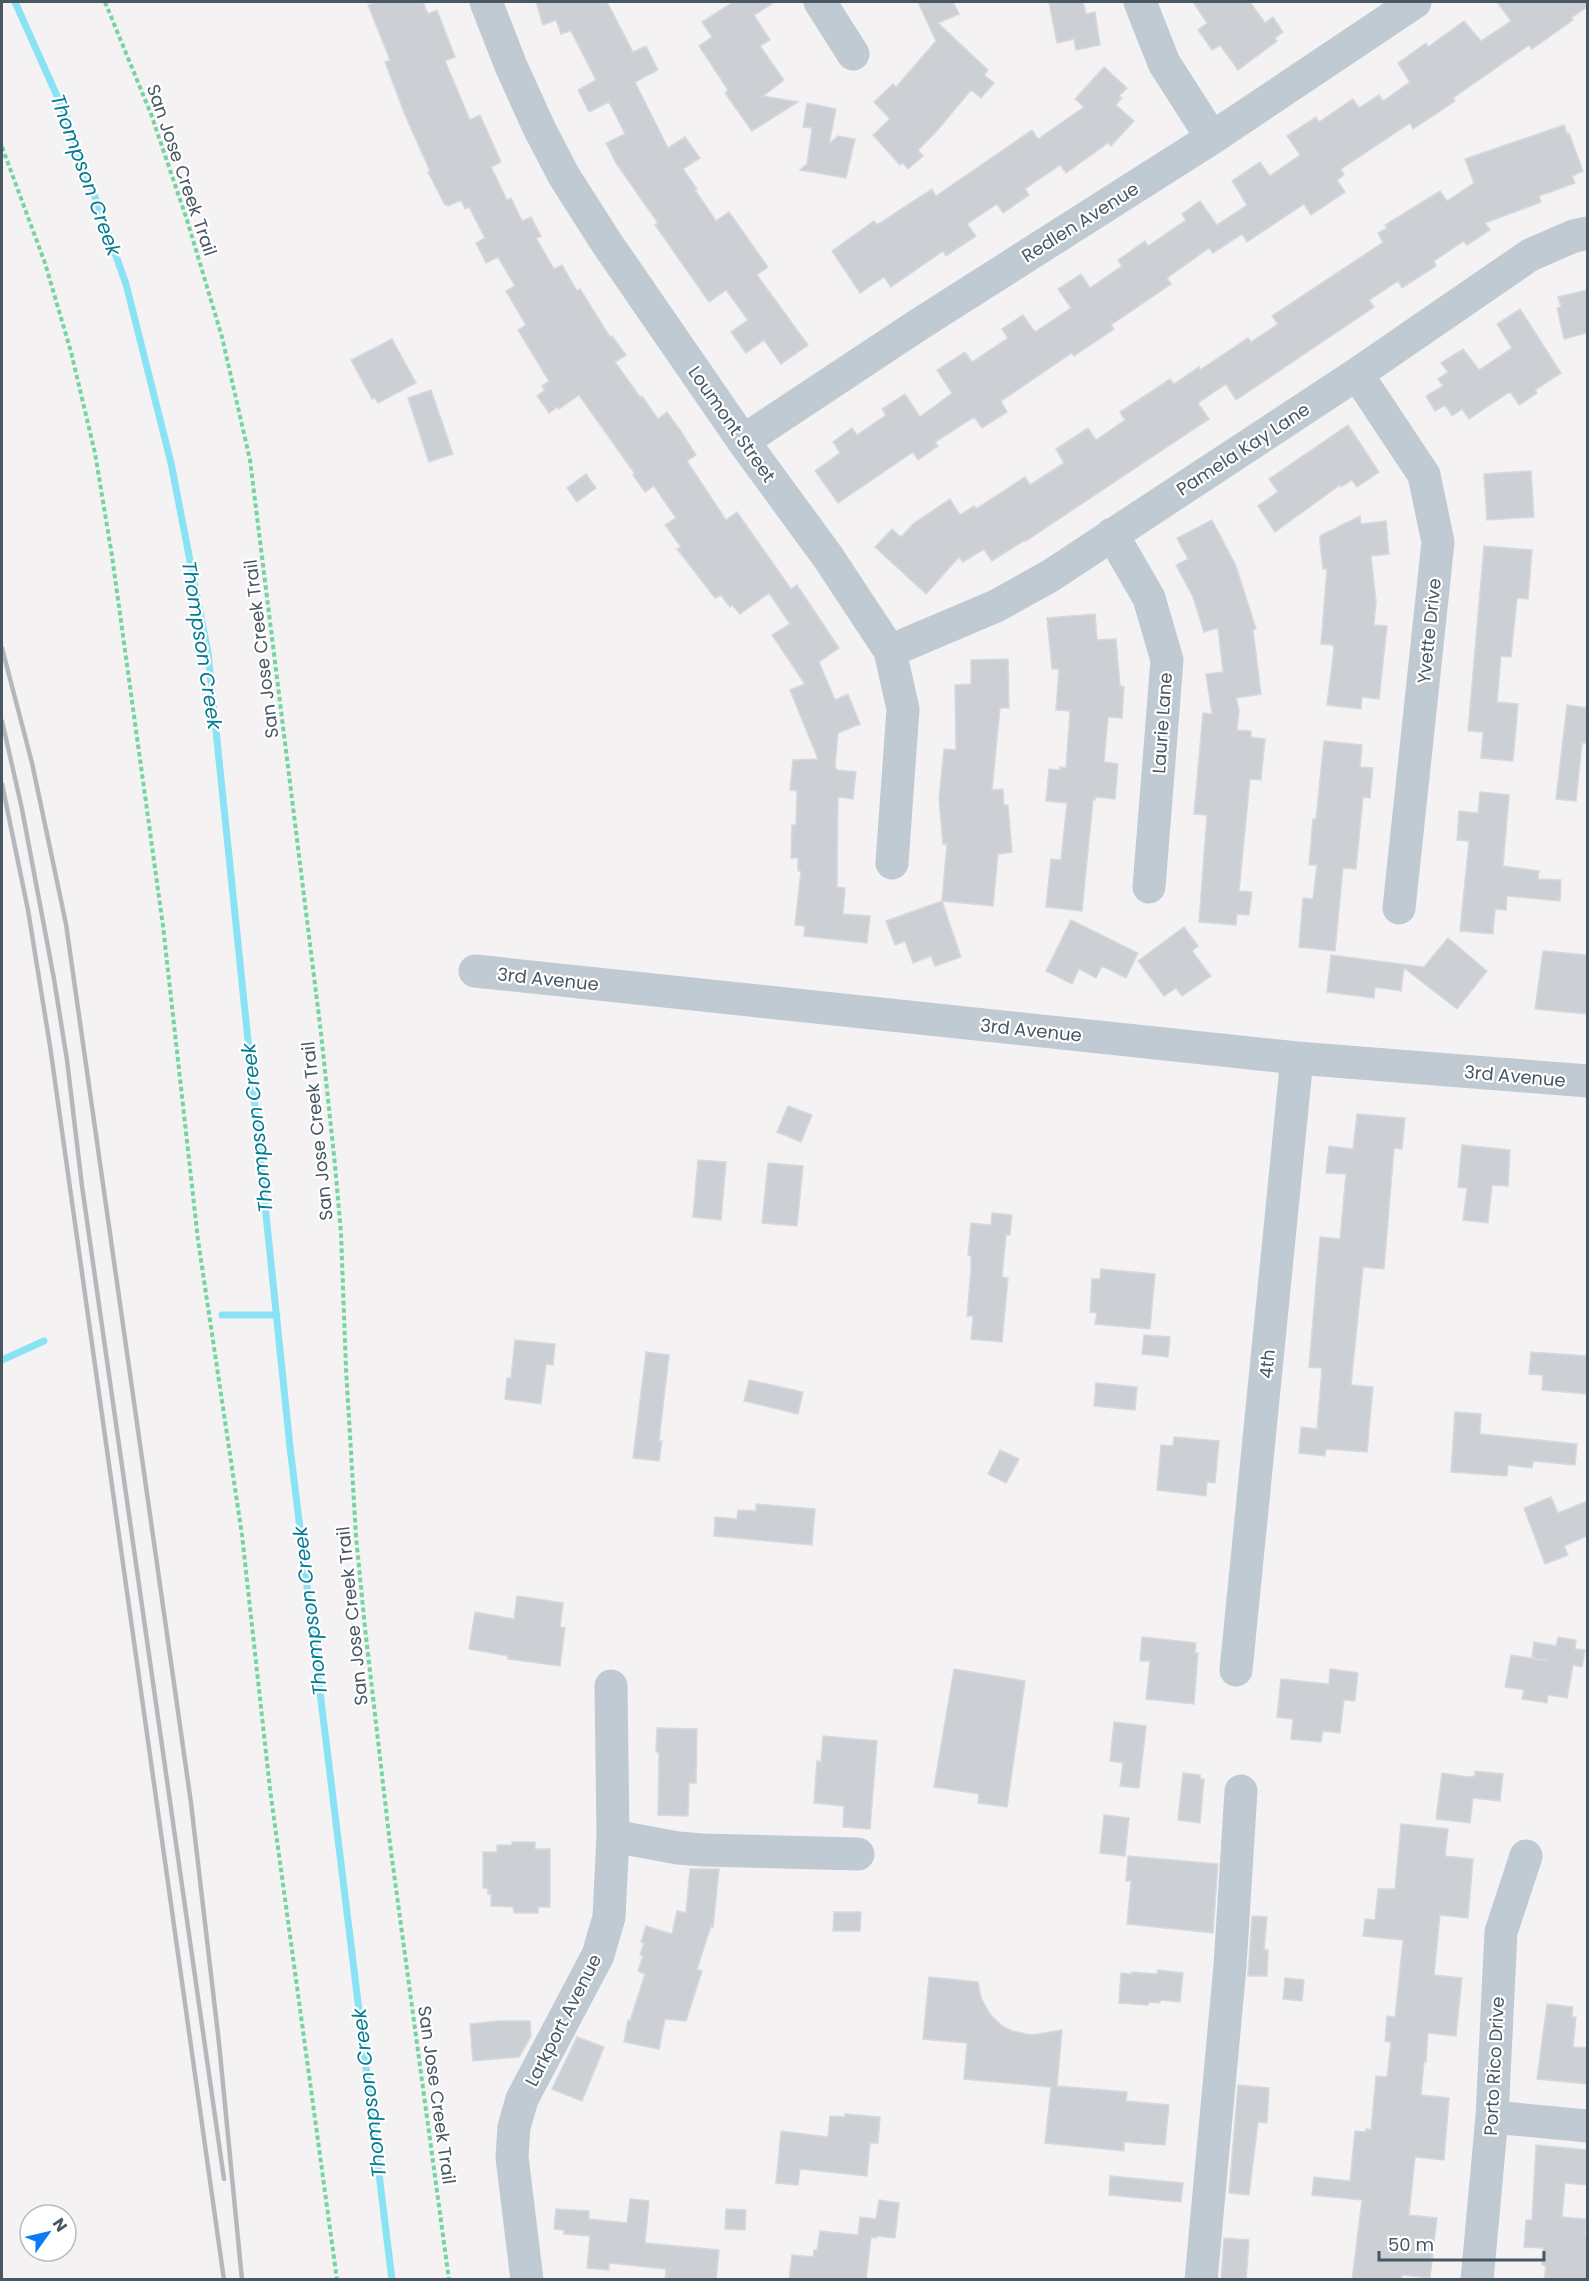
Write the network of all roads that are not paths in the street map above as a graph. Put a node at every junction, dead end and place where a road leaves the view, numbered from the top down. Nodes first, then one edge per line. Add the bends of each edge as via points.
1 (486, 2) edge
2 (820, 2) edge
3 (1140, 2) edge
4 (1415, 2) edge
5 (853, 54) dead end
6 (1212, 138) junction
7 (1587, 234) edge
8 (1357, 374) junction
9 (743, 441) junction
10 (1113, 534) junction
11 (890, 651) junction
12 (892, 863) dead end
13 (1149, 887) dead end
14 (1399, 908) dead end
15 (476, 971) dead end
16 (1298, 1058) junction
17 (1587, 1082) edge
18 (1236, 1670) dead end
19 (611, 1686) dead end
20 (1241, 1791) dead end
21 (613, 1836) junction
22 (858, 1854) dead end
23 (1526, 1856) dead end
24 (1492, 2117) junction
25 (1587, 2126) edge
26 (527, 2280) edge
27 (1201, 2280) edge
28 (1477, 2280) edge

1 - 9 street, Loumont Street via 511,66 564,176
2 - 5 street
3 - 6 street via 1164,63
4 - 6 street, Redlen Avenue
6 - 9 street, Redlen Avenue
7 - 8 street, Pamela Kay Lane via 1530,255
8 - 10 street, Pamela Kay Lane
8 - 14 street, Yvette Drive via 1424,475 1438,542
9 - 11 street, Loumont Street via 828,557
10 - 11 street, Pamela Kay Lane via 996,606
10 - 13 street, Laurie Lane via 1149,598 1167,660
11 - 12 street, Loumont Street via 903,709
15 - 16 street, 3rd Avenue
16 - 17 street, 3rd Avenue
16 - 18 street, 4th
19 - 21 street, Larkport Avenue
20 - 27 street via 1230,1966
21 - 22 street via 703,1850
21 - 26 street, Larkport Avenue via 609,1917 598,1954 522,2098 514,2127 512,2157
23 - 24 street, Porto Rico Drive via 1501,1932
24 - 25 street
24 - 28 street, Porto Rico Drive

